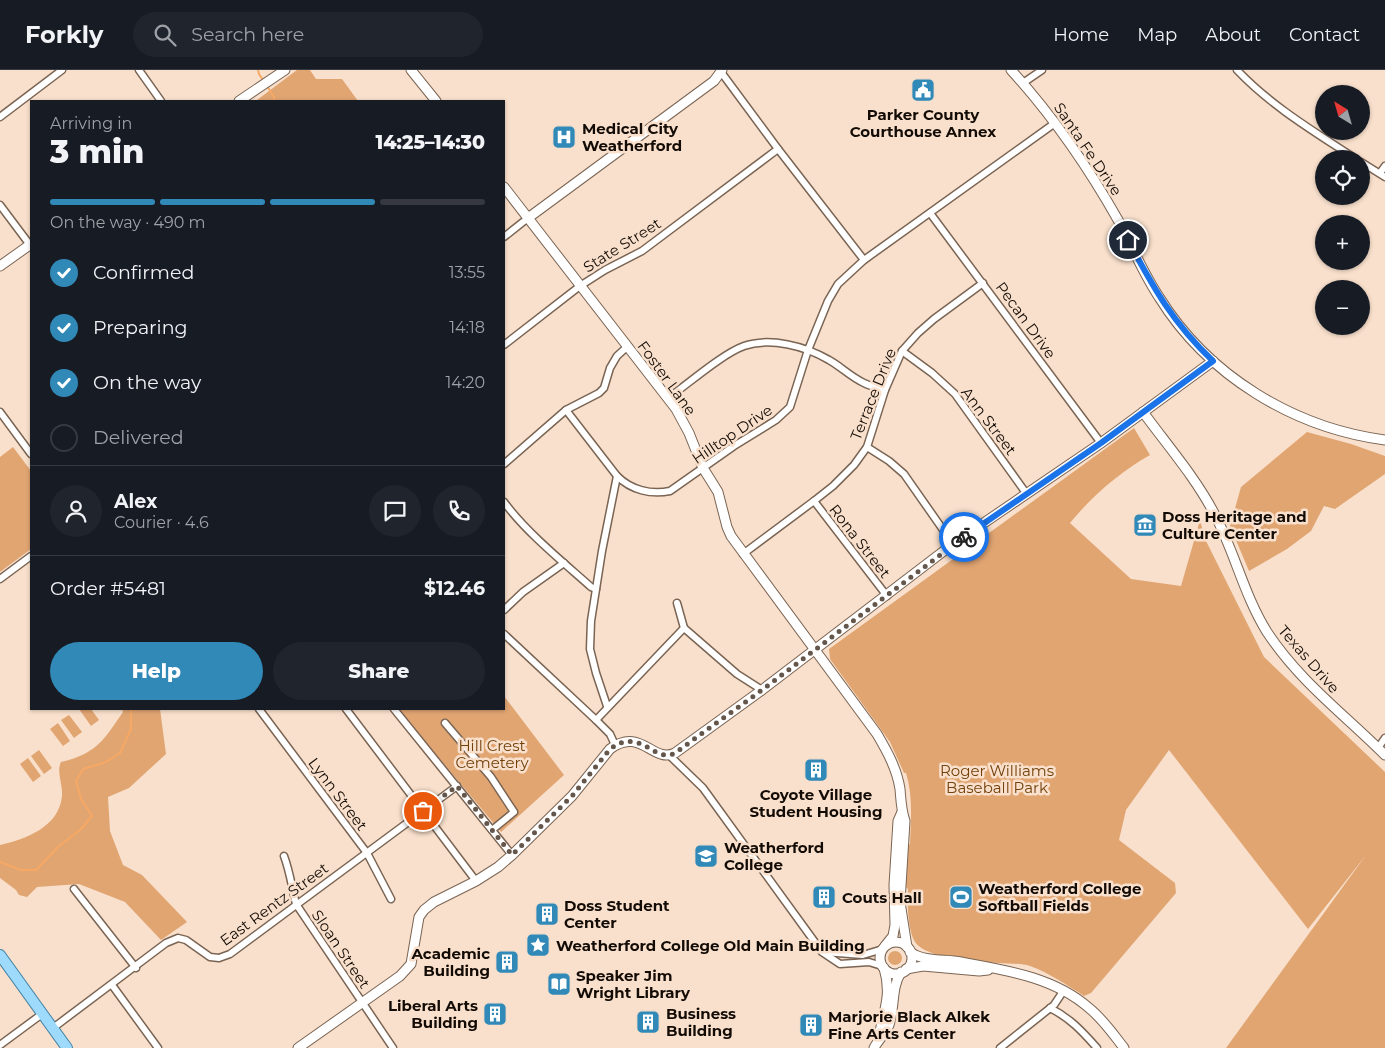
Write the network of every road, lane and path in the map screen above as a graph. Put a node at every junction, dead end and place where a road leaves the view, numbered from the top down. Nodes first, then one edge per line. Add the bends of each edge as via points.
1 (62, 70) edge
2 (140, 70) edge
3 (285, 70) edge
4 (412, 70) edge
5 (1011, 70) edge
6 (1042, 70) edge
7 (1237, 70) edge
8 (722, 71) edge
9 (1023, 83) junction
10 (160, 100) edge
11 (240, 100) edge
12 (435, 100) edge
13 (0, 117) edge
14 (1055, 123) junction
15 (778, 149) junction
16 (1343, 150) edge
17 (1385, 166) edge
18 (1370, 168) edge
19 (1382, 175) edge
20 (505, 188) edge
21 (0, 205) edge
22 (930, 213) junction
23 (528, 218) junction
24 (505, 236) edge
25 (30, 244) edge
26 (30, 246) edge
27 (864, 260) junction
28 (0, 266) edge
29 (983, 283) junction
30 (580, 286) junction
31 (505, 344) edge
32 (628, 346) junction
33 (808, 350) junction
34 (902, 351) junction
35 (1213, 361) junction
36 (885, 390) junction
37 (668, 398) junction
38 (566, 410) junction
39 (0, 412) edge
40 (1143, 412) junction
41 (1385, 440) edge
42 (1101, 443) junction
43 (867, 447) junction
44 (30, 453) edge
45 (505, 463) edge
46 (703, 468) junction
47 (617, 476) junction
48 (1026, 493) junction
49 (814, 501) junction
50 (505, 503) edge
51 (953, 544) junction
52 (743, 554) junction
53 (30, 557) edge
54 (564, 563) junction
55 (0, 579) edge
56 (596, 589) junction
57 (887, 596) junction
58 (677, 603) dead end
59 (505, 609) edge
60 (684, 628) junction
61 (505, 635) edge
62 (814, 650) junction
63 (762, 690) junction
64 (608, 706) junction
65 (259, 710) edge
66 (347, 710) edge
67 (395, 710) edge
68 (596, 720) junction
69 (445, 723) dead end
70 (1385, 738) edge
71 (616, 745) junction
72 (1378, 748) junction
73 (669, 755) junction
74 (1385, 755) edge
75 (457, 786) junction
76 (423, 811) junction
77 (902, 812) junction
78 (492, 830) junction
79 (367, 853) junction
80 (512, 855) junction
81 (284, 856) dead end
82 (476, 881) junction
83 (74, 888) dead end
84 (391, 899) dead end
85 (296, 904) junction
86 (884, 948) junction
87 (908, 949) junction
88 (822, 952) junction
89 (0, 955) edge
90 (883, 967) junction
91 (136, 968) junction
92 (994, 968) junction
93 (904, 971) junction
94 (112, 985) junction
95 (1064, 990) junction
96 (362, 1002) junction
97 (1050, 1008) junction
98 (42, 1014) junction
99 (53, 1028) junction
100 (0, 1045) edge
101 (876, 1045) edge
102 (1122, 1047) edge
103 (67, 1048) edge
104 (158, 1048) edge
105 (298, 1048) edge
106 (393, 1048) edge
107 (1000, 1048) edge
108 (1097, 1048) edge

1 - 13 street
2 - 10 street
3 - 11 street
4 - 12 street
5 - 9 street, Santa Fe Drive
6 - 9 street
7 - 16 street via 1275,104
8 - 15 street
8 - 23 street via 714,81
9 - 14 street, Santa Fe Drive
14 - 22 street, Hilltop Drive
14 - 35 street, Santa Fe Drive via 1100,190 1159,298 1181,328
15 - 27 street
15 - 30 street, State Street via 642,250
17 - 19 street
18 - 19 street
20 - 23 street, Foster Lane
21 - 25 street
22 - 27 street, Hilltop Drive
22 - 29 street, Pecan Drive
23 - 24 street
23 - 30 street, Foster Lane
26 - 28 street
27 - 33 street, Hilltop Drive via 838,284
29 - 34 street, Terrace Drive via 934,319
29 - 42 street, Pecan Drive
30 - 31 street, State Street
30 - 32 street, Foster Lane
32 - 37 street, Foster Lane
32 - 38 street via 610,368 604,388
33 - 36 street via 862,382
33 - 37 street via 788,344 744,346
33 - 46 street, Hilltop Drive via 790,407 776,420
34 - 36 street, Terrace Drive
34 - 48 street, Ann Street via 955,394
35 - 40 street
35 - 41 street, Santa Fe Drive via 1256,394 1292,414 1355,435
36 - 43 street, Terrace Drive
37 - 46 street, Foster Lane via 683,421
38 - 45 street
38 - 47 street
39 - 44 street
40 - 42 street
40 - 72 street, Texas Drive via 1215,514 1251,604 1268,632 1321,696
42 - 48 street
43 - 49 street, Terrace Drive via 833,486
43 - 51 street via 904,474
46 - 47 street, Hilltop Drive via 670,491 658,494 629,486
46 - 52 street, Foster Lane via 718,492 727,528
47 - 56 street
48 - 51 street
49 - 52 street, Terrace Drive
49 - 57 street, Rona Street
50 - 54 street
51 - 57 street
52 - 62 street, Foster Lane
53 - 55 street
54 - 56 street
54 - 59 street
56 - 64 street via 590,649
57 - 62 street
58 - 60 street
60 - 63 street via 737,674
60 - 64 street
61 - 68 street
62 - 63 street
62 - 77 street, Foster Lane via 885,748 898,782
63 - 73 street
64 - 68 street
65 - 79 street, Lynn Street
66 - 76 street
67 - 75 street
68 - 71 street
69 - 78 street via 514,812
70 - 72 street
71 - 73 street via 634,741
71 - 80 street via 572,796
72 - 74 street, Texas Drive
73 - 88 street via 703,788
75 - 76 street, East Rentz Street
75 - 78 street
76 - 79 street, East Rentz Street
76 - 82 street
77 - 86 street via 898,821 894,885 895,925 893,936
77 - 87 street, Foster Lane via 905,821 900,902
78 - 80 street
79 - 84 street, Lynn Street
79 - 85 street, East Rentz Street
80 - 82 street
81 - 85 street, Sloan Street
82 - 96 street via 434,902 418,916 411,964 400,976
83 - 91 street
85 - 91 street, East Rentz Street via 230,954 210,957 178,938 166,943
85 - 96 street, Sloan Street
86 - 87 street via 898,942
86 - 88 street via 863,955
86 - 90 street via 880,960
87 - 92 street via 922,958
87 - 93 street via 911,959
88 - 90 street via 840,964 869,962
89 - 98 main road
90 - 93 street via 890,972
90 - 101 street via 888,981 888,998
91 - 94 street, East Rentz Street
92 - 93 street via 979,972 923,966
92 - 95 street
93 - 101 street via 895,983 888,1027
94 - 99 street, East Rentz Street
94 - 104 street
95 - 97 street
95 - 102 street via 1094,1012
96 - 105 street
96 - 106 street, Sloan Street
97 - 107 street
97 - 108 street via 1080,1027
98 - 99 main road
98 - 100 street
99 - 103 main road

